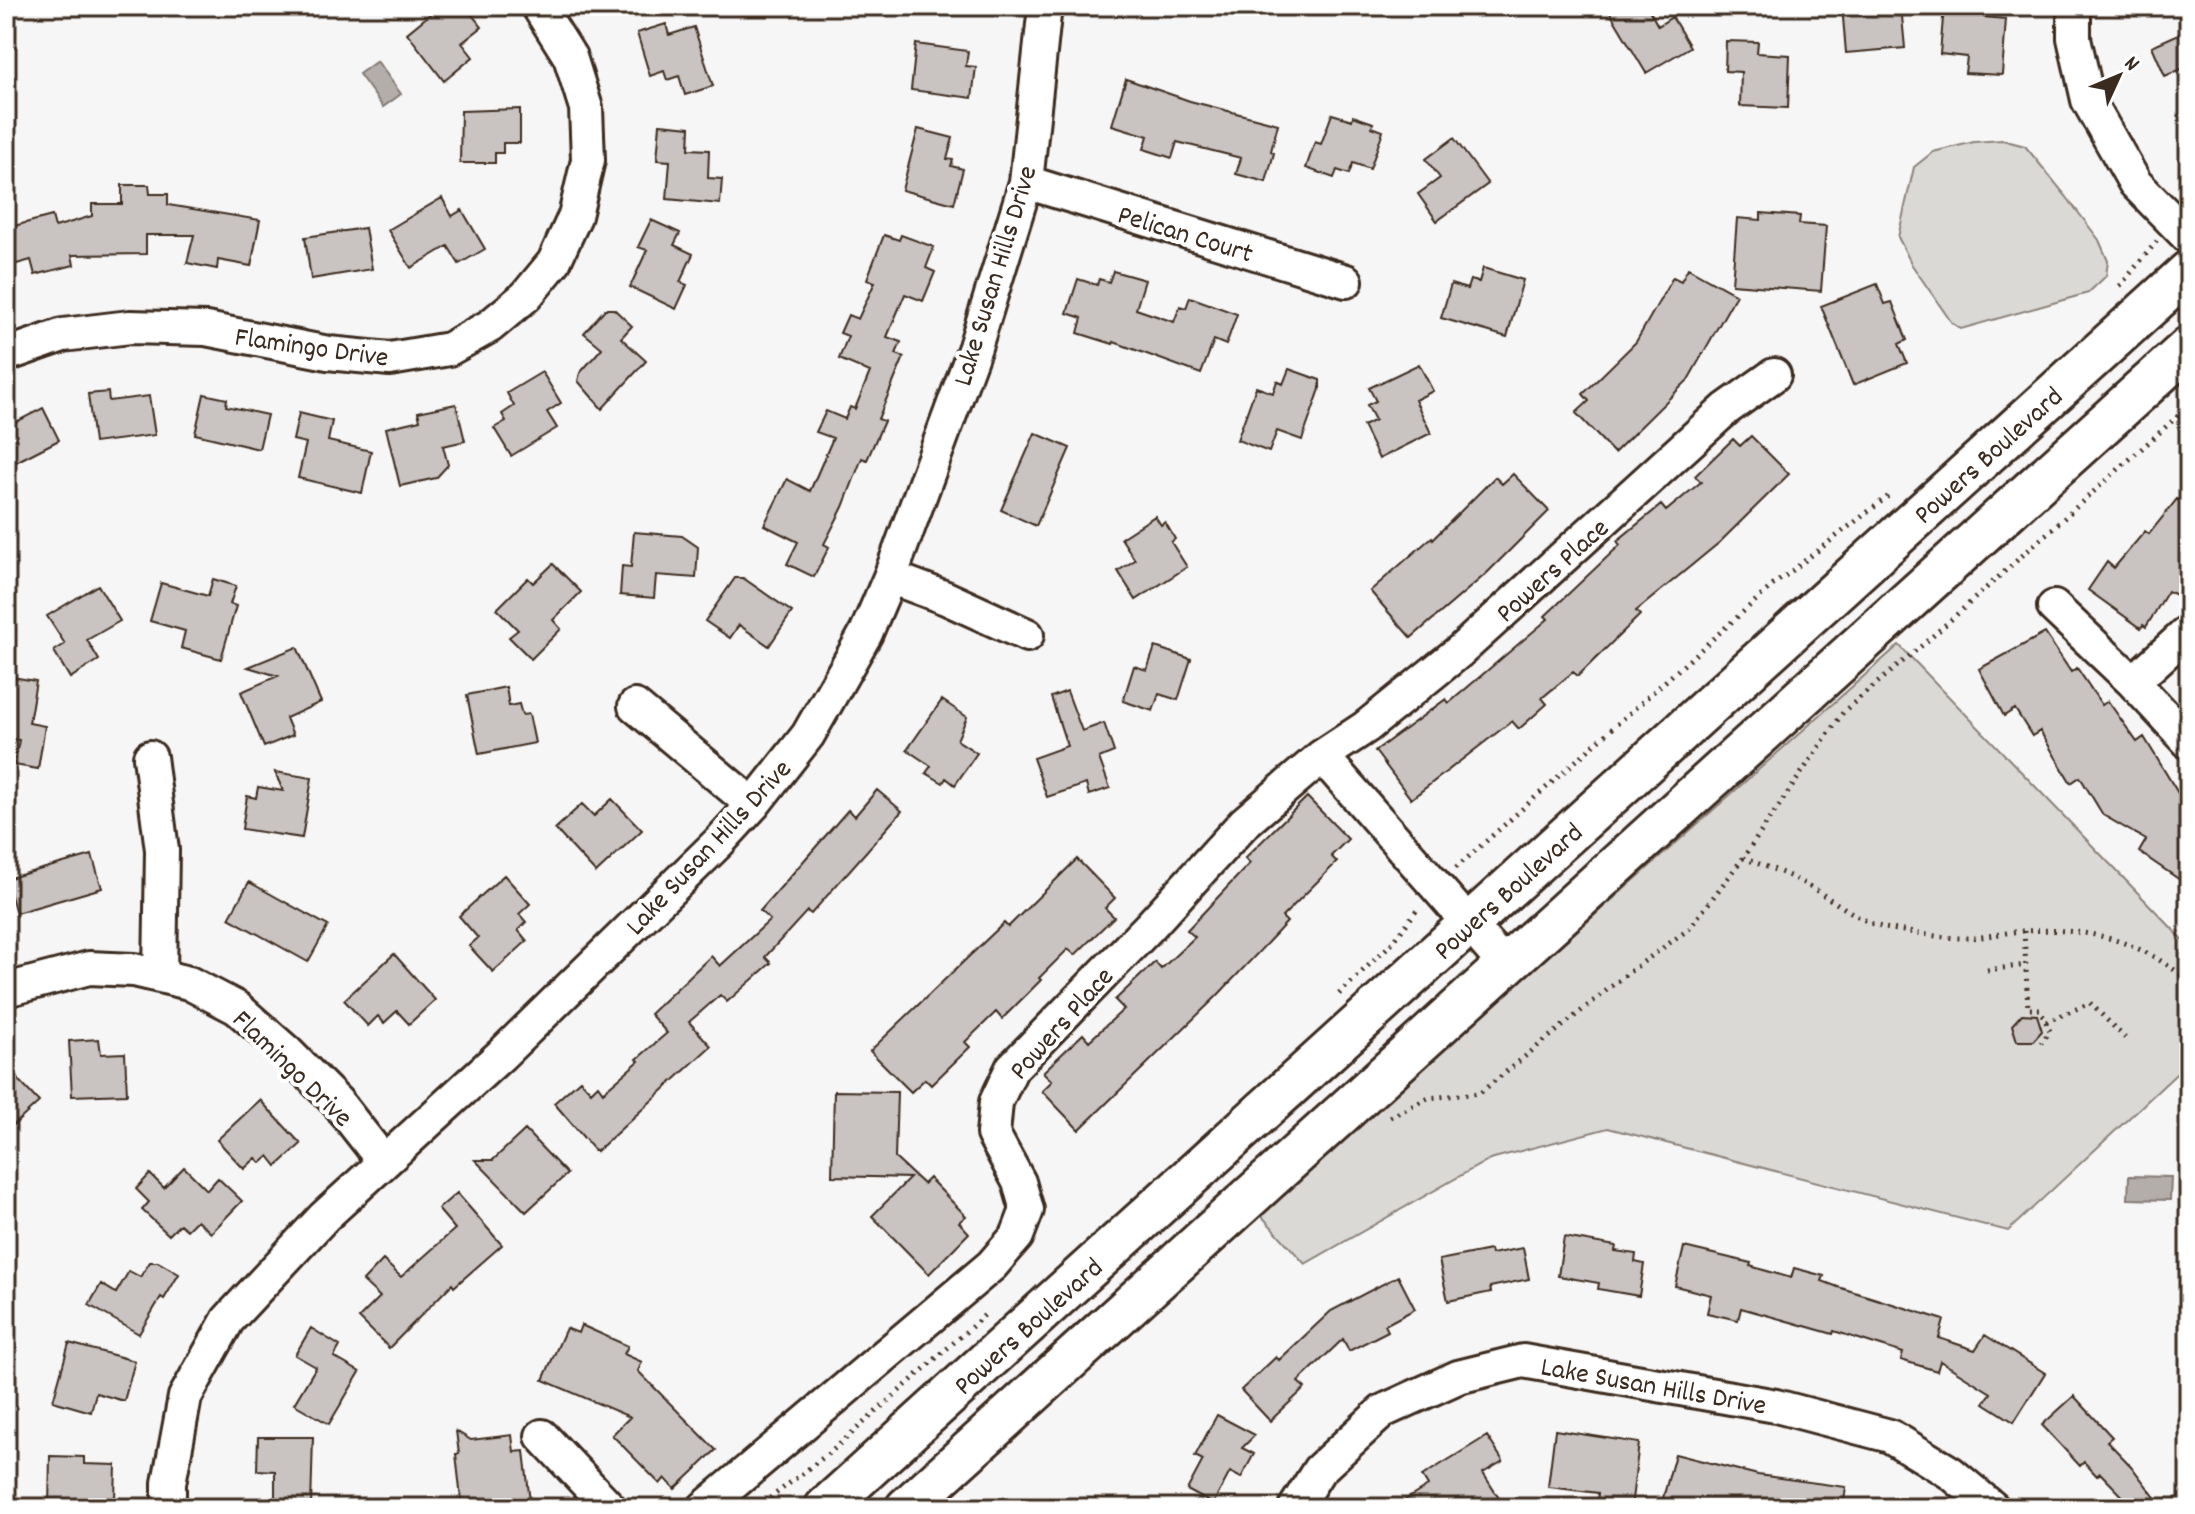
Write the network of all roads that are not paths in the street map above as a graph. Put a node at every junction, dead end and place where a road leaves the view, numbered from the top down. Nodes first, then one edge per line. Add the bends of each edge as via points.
1 (538, 6) edge
2 (1045, 6) edge
3 (2074, 6) edge
4 (1026, 182) junction
5 (2181, 230) edge
6 (2189, 271) edge
7 (1346, 281) dead end
8 (2189, 347) edge
9 (6, 355) edge
10 (1774, 375) dead end
11 (890, 577) junction
12 (2054, 607) dead end
13 (2189, 631) edge
14 (1027, 635) dead end
15 (2133, 682) junction
16 (635, 706) dead end
17 (2189, 742) edge
18 (1322, 756) junction
19 (150, 757) dead end
20 (753, 805) junction
21 (1469, 926) junction
22 (1505, 965) junction
23 (160, 976) junction
24 (6, 990) edge
25 (384, 1162) junction
26 (542, 1436) dead end
27 (590, 1501) edge
28 (169, 1508) edge
29 (704, 1508) edge
30 (825, 1508) edge
31 (906, 1508) edge
32 (1295, 1508) edge
33 (1993, 1508) edge

1 - 9 street, Flamingo Drive via 570,57 586,108 588,160 575,216 554,262 526,296 490,326 449,349 390,359 328,353 206,329 130,327 63,335
2 - 4 street, Lake Susan Hills Drive
3 - 5 street via 2074,38 2088,100 2135,183
4 - 7 street, Pelican Court
4 - 11 street, Lake Susan Hills Drive via 975,347
6 - 21 main road, Powers Boulevard
8 - 22 main road, Powers Boulevard
10 - 18 street, Powers Place via 1726,409 1460,651
11 - 14 street
11 - 20 street, Lake Susan Hills Drive via 866,633 808,735
12 - 15 street
13 - 15 street
15 - 17 street
16 - 20 street
18 - 21 street
18 - 29 street, Powers Place via 1244,823 1012,1068 996,1102 993,1134 1019,1182 1027,1210 1017,1236 992,1265
19 - 23 street via 162,850
20 - 25 street, Lake Susan Hills Drive via 501,1055
21 - 22 street
21 - 30 main road, Powers Boulevard
22 - 31 main road, Powers Boulevard
23 - 24 street, Flamingo Drive via 89,968
23 - 25 street, Flamingo Drive via 189,983 237,1008 337,1102
25 - 28 street, Lake Susan Hills Drive via 324,1217 228,1320 185,1397
26 - 27 street
32 - 33 street, Lake Susan Hills Drive via 1319,1470 1383,1411 1458,1377 1523,1361 1776,1406 1890,1436 1951,1473

